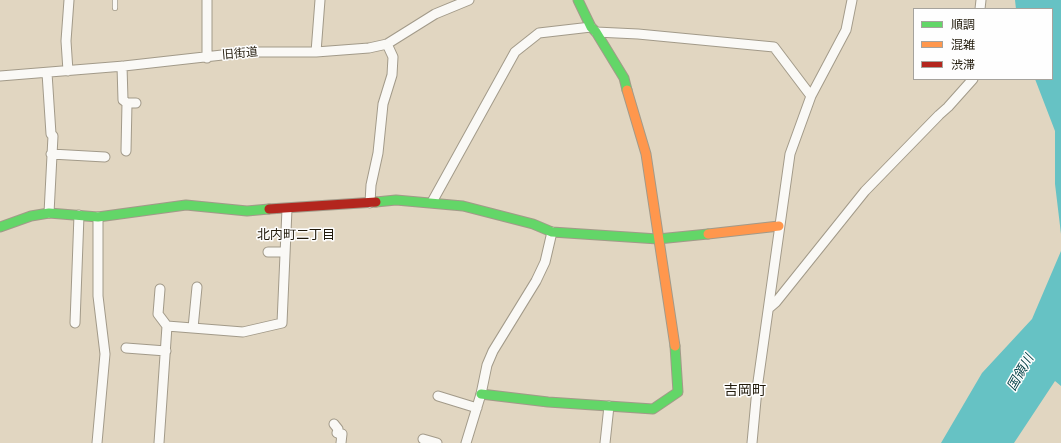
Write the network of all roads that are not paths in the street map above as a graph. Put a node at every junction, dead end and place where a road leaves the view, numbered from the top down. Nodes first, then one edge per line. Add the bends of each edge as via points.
1 (69, 0) edge
2 (115, 0) edge
3 (207, 0) edge
4 (320, 0) edge
5 (469, 0) edge
6 (578, 0) edge
7 (852, 0) edge
8 (115, 8) dead end
9 (593, 30) junction
10 (387, 44) junction
11 (316, 52) junction
12 (207, 58) junction
13 (122, 66) junction
14 (68, 71) junction
15 (47, 73) junction
16 (0, 76) edge
17 (972, 80) edge
18 (811, 96) junction
19 (136, 142) dead end
20 (51, 154) junction
21 (105, 157) dead end
22 (432, 202) junction
23 (370, 203) junction
24 (287, 209) junction
25 (49, 213) junction
26 (79, 215) junction
27 (98, 217) junction
28 (779, 226) junction
29 (0, 228) edge
30 (552, 232) junction
31 (658, 239) junction
32 (268, 252) dead end
33 (285, 252) junction
34 (197, 287) dead end
35 (160, 289) dead end
36 (769, 308) junction
37 (75, 323) dead end
38 (167, 326) junction
39 (193, 328) junction
40 (126, 348) dead end
41 (166, 351) junction
42 (481, 394) junction
43 (438, 396) dead end
44 (609, 406) junction
45 (477, 408) junction
46 (334, 424) dead end
47 (423, 439) dead end
48 (97, 443) edge
49 (159, 443) edge
50 (341, 443) edge
51 (437, 443) edge
52 (466, 443) edge
53 (605, 443) edge
54 (752, 443) edge

1 - 14 street via 71,19 66,42
2 - 8 lane
3 - 12 street
4 - 11 street
5 - 10 street, 旧街道 via 436,14
6 - 9 street
7 - 18 street via 846,30
9 - 18 street via 774,47
9 - 22 street via 539,33 515,52
9 - 31 street via 624,78 646,154
10 - 11 street, 旧街道
10 - 23 street via 393,57 392,75 383,104
11 - 12 street, 旧街道 via 249,52
12 - 13 street, 旧街道
13 - 14 street, 旧街道
13 - 19 street via 123,100 132,103 126,146
14 - 15 street, 旧街道
15 - 16 street, 旧街道
15 - 20 street via 53,136
17 - 36 street via 865,191
18 - 28 street via 790,154
20 - 21 street
20 - 25 street
22 - 23 street via 396,200
22 - 30 street via 463,206 533,224
23 - 24 street
24 - 27 street via 247,211 186,205
24 - 33 street
25 - 26 street
25 - 29 street via 31,216
26 - 27 street
26 - 37 street
27 - 48 street via 98,296 105,354
28 - 31 street
28 - 36 street
30 - 31 street
30 - 42 street via 545,262 536,281 487,365
31 - 44 street via 675,342 678,392 653,408
32 - 33 street
33 - 39 street via 282,323 243,332
34 - 39 street
35 - 38 street via 158,314
36 - 54 street
38 - 39 street
38 - 41 street
40 - 41 street
41 - 49 street
42 - 44 street
42 - 45 street
43 - 45 street
44 - 53 street
45 - 52 street
46 - 50 street via 338,429 337,434 342,434
47 - 51 street

